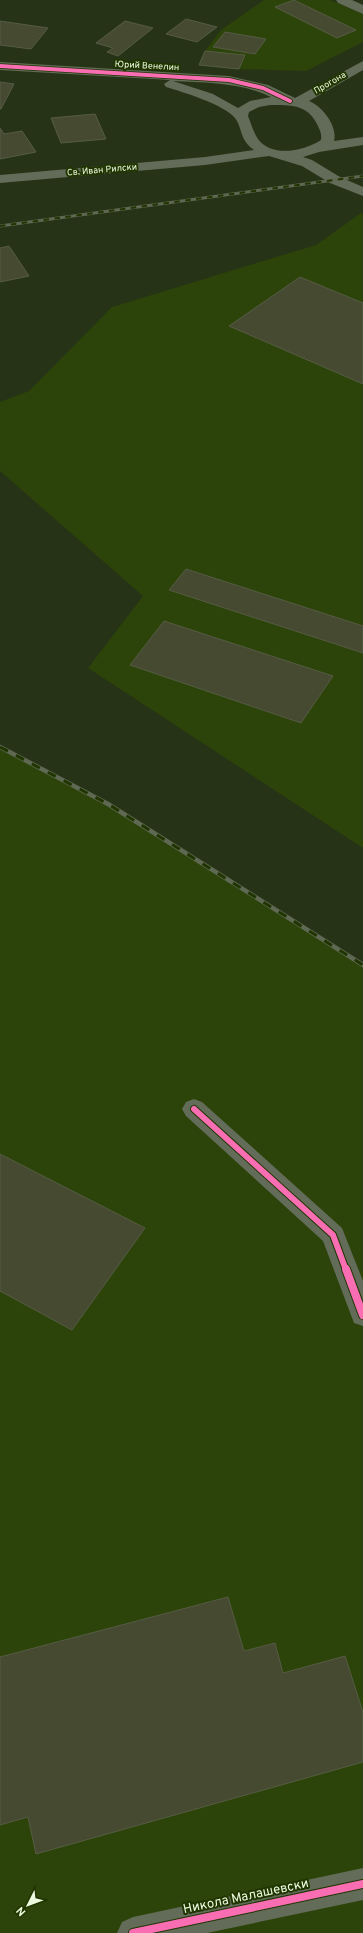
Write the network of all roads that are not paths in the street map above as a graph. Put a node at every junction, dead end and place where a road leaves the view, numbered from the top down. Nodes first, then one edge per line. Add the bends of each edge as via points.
1 (342, 0) edge
2 (363, 10) edge
3 (363, 65) edge
4 (0, 66) edge
5 (137, 75) junction
6 (294, 102) junction
7 (241, 116) junction
8 (328, 132) junction
9 (251, 138) junction
10 (363, 140) edge
11 (315, 149) junction
12 (273, 152) junction
13 (205, 161) junction
14 (319, 169) junction
15 (0, 179) edge
16 (363, 192) edge
17 (194, 1110) dead end
18 (363, 1315) edge
19 (363, 1884) edge
20 (133, 1933) edge

1 - 2 street
3 - 6 street, Прогона
4 - 5 street, Юрий Венелин
5 - 6 street, Юрий Венелин via 230,80 263,88
5 - 7 street, Юрий Венелин via 205,95
6 - 7 street via 270,101 255,104 243,110
6 - 8 street via 312,107 319,113
7 - 9 street
8 - 10 street
8 - 11 street via 327,142
9 - 12 street via 254,143
9 - 13 street, Св. Иван Рилски
10 - 11 street
11 - 12 street via 294,153
11 - 14 street via 311,158
12 - 13 street, Св. Иван Рилски
12 - 14 street via 298,159
13 - 15 street, Св. Иван Рилски
14 - 16 street via 335,180
17 - 18 street via 333,1235
19 - 20 street, Никола Малашевски

